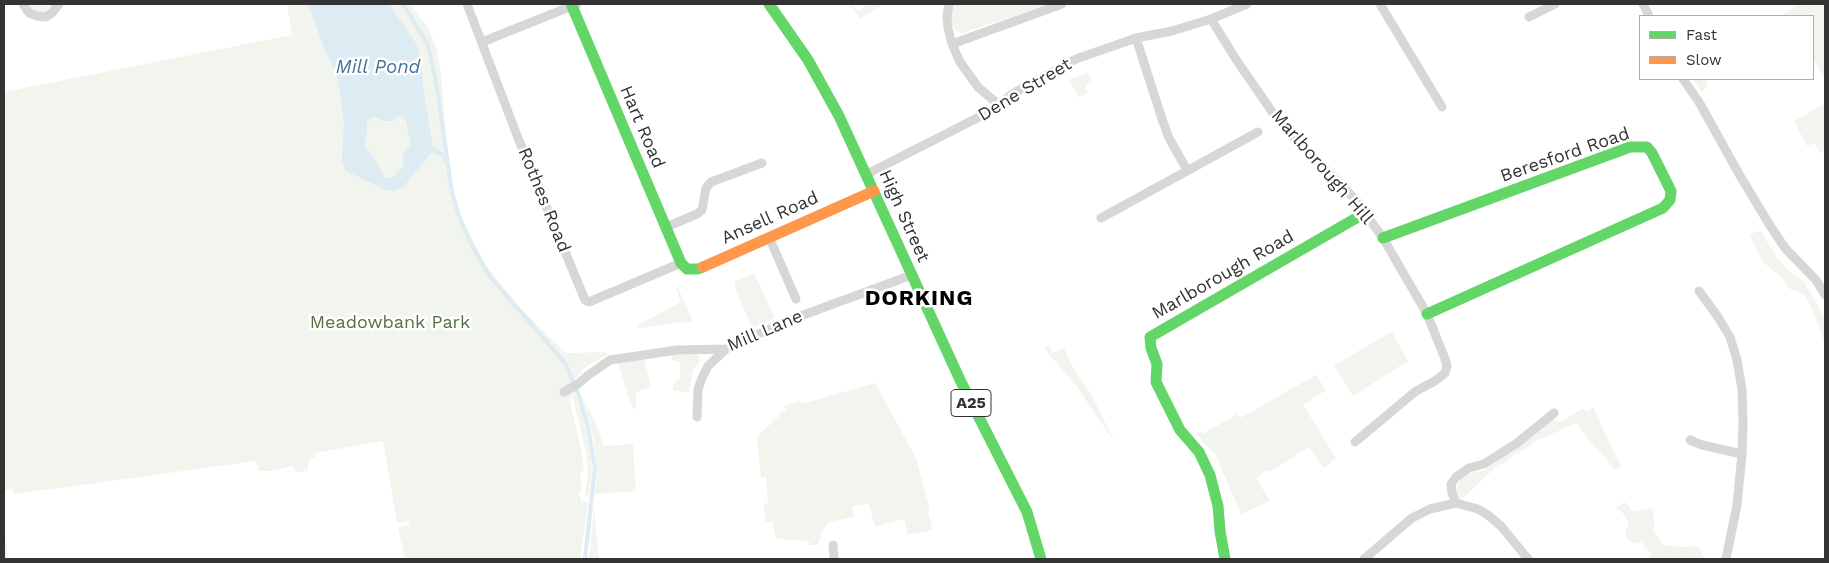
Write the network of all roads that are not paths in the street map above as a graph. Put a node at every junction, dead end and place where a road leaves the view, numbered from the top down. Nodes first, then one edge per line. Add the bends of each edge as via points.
1 (23, 4) edge
2 (59, 4) edge
3 (467, 4) edge
4 (769, 4) edge
5 (948, 4) edge
6 (1062, 4) edge
7 (1247, 4) edge
8 (1380, 4) edge
9 (1555, 4) edge
10 (574, 5) edge
11 (1529, 17) dead end
12 (1211, 19) junction
13 (1136, 38) junction
14 (482, 42) junction
15 (952, 44) junction
16 (1684, 80) edge
17 (999, 105) junction
18 (1442, 107) dead end
19 (1258, 132) dead end
20 (762, 163) dead end
21 (1187, 170) junction
22 (867, 174) junction
23 (874, 191) junction
24 (1365, 213) junction
25 (1101, 218) dead end
26 (666, 227) junction
27 (768, 236) junction
28 (1383, 238) junction
29 (680, 263) junction
30 (912, 275) junction
31 (1820, 278) edge
32 (1699, 291) dead end
33 (1825, 296) edge
34 (796, 298) dead end
35 (1427, 314) junction
36 (726, 350) junction
37 (571, 388) dead end
38 (1554, 413) dead end
39 (697, 417) dead end
40 (1690, 440) dead end
41 (1355, 442) dead end
42 (1742, 454) junction
43 (1456, 504) junction
44 (833, 545) dead end
45 (834, 559) edge
46 (1041, 559) edge
47 (1225, 559) edge
48 (1364, 559) edge
49 (1528, 559) edge
50 (1726, 559) edge

1 - 2 street via 29,13 46,17
3 - 14 street, Rothes Road
4 - 22 street, High Street / A25 via 814,70
5 - 15 street
6 - 15 street
7 - 12 street, Dene Street
8 - 18 street
9 - 11 street
10 - 14 street
10 - 26 street, Hart Road
12 - 13 street, Dene Street
12 - 24 street, Marlborough Hill via 1273,113
13 - 17 street, Dene Street via 1076,59 1012,94
13 - 21 street via 1169,138
14 - 29 street, Rothes Road via 585,300 589,302
15 - 17 street via 978,87
16 - 31 street via 1785,248
17 - 22 street, Dene Street
19 - 21 street
20 - 26 street via 711,182 706,188 702,210
21 - 25 street
22 - 23 street, High Street / A25
23 - 27 street, Ansell Road
23 - 30 street, High Street / A25
24 - 28 street, Marlborough Hill
24 - 47 street, Marlborough Road via 1150,337 1157,364 1156,382 1180,430 1199,452 1210,475
26 - 29 street, Hart Road
27 - 29 street, Ansell Road via 698,269 687,269
27 - 34 street
28 - 35 street, Marlborough Hill
28 - 35 street, Beresford Road via 1630,147 1647,148 1652,153 1671,191 1670,200 1663,208
30 - 36 street, Mill Lane via 787,321
30 - 46 street, High Street / A25 via 1027,512
31 - 33 street
32 - 42 street via 1730,337 1737,360 1742,398
35 - 41 street, Marlborough Hill via 1445,358 1445,373 1416,391
36 - 37 street, Mill Lane via 677,350 620,357 602,365
36 - 39 street via 708,366 702,378 698,389
38 - 43 street via 1484,464 1469,468 1456,477 1451,484
40 - 42 street
42 - 50 street via 1737,504
43 - 48 street via 1430,509 1412,518
43 - 49 street via 1488,515
44 - 45 street

